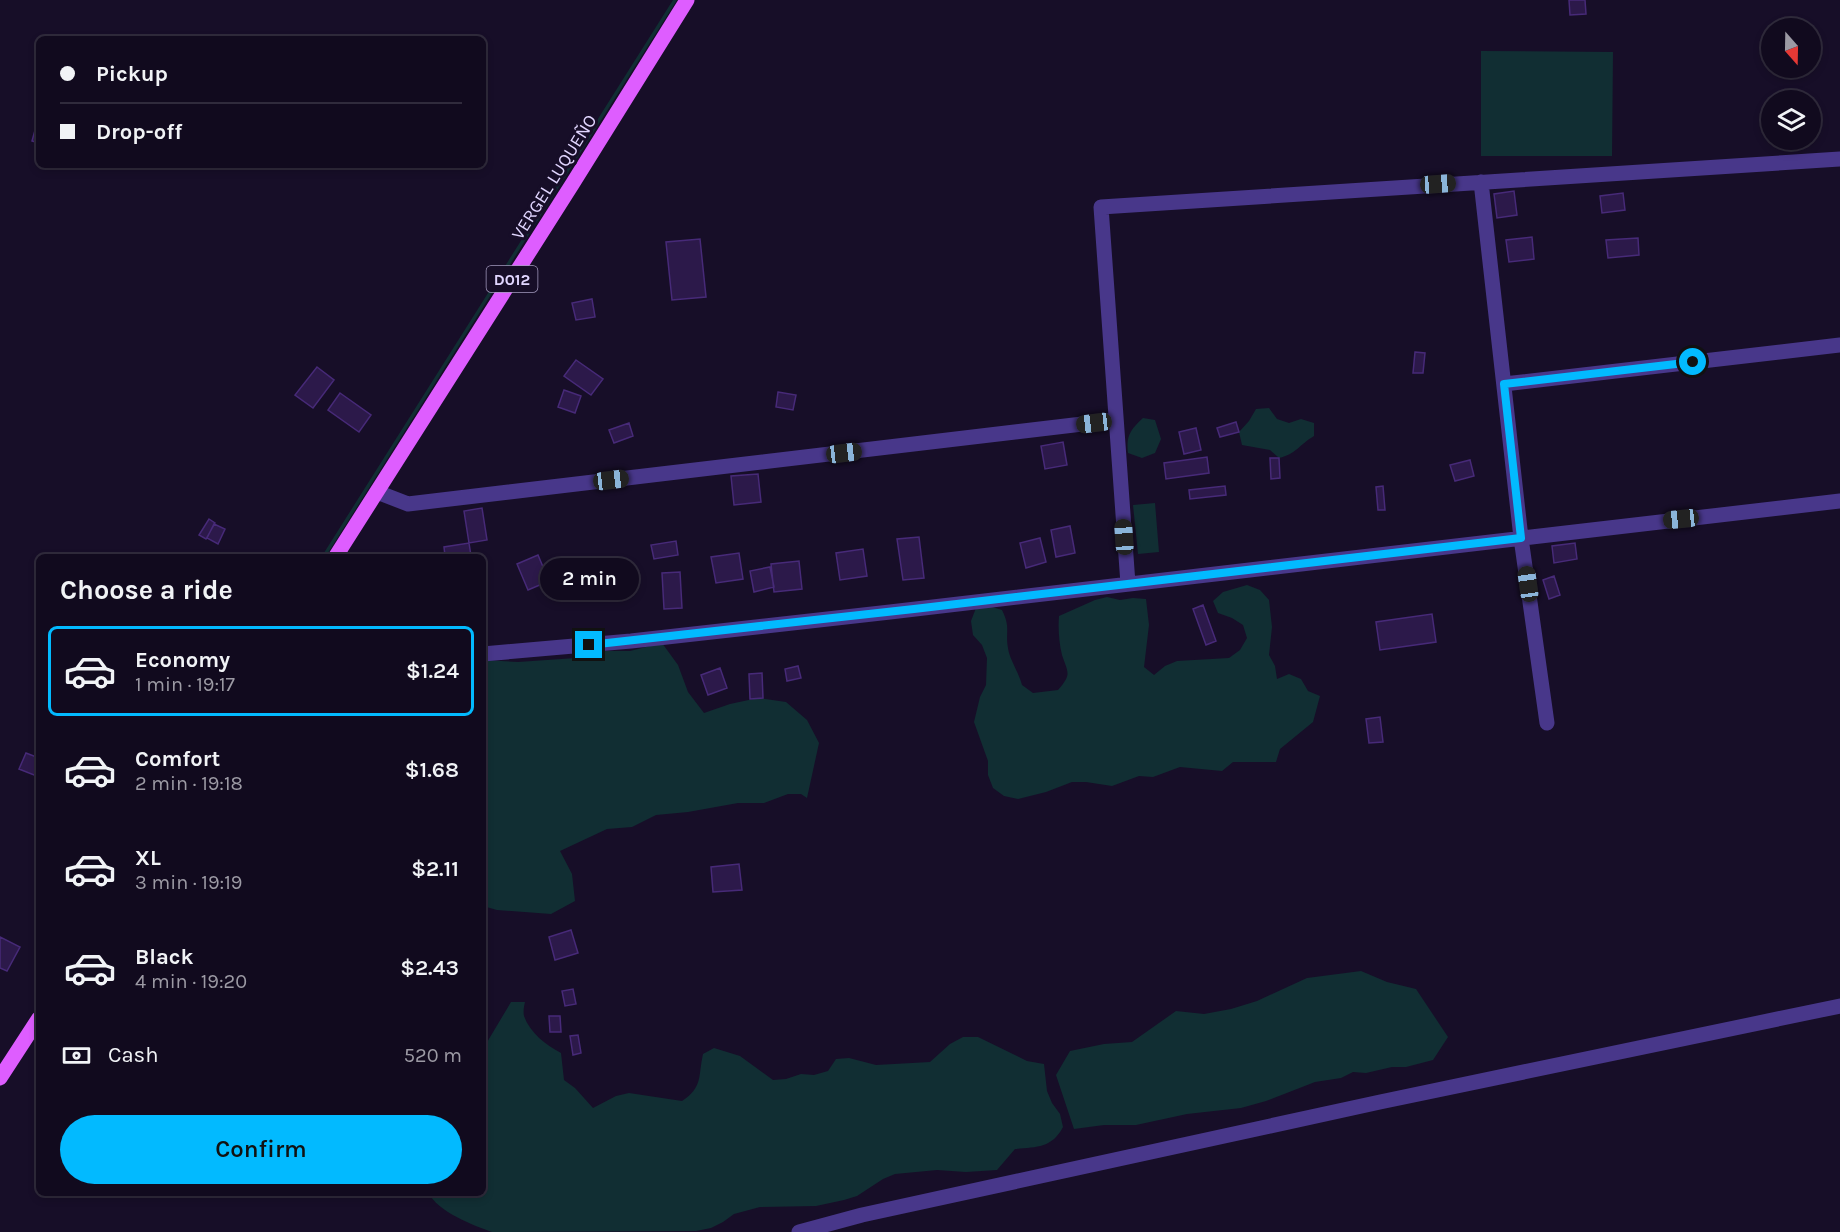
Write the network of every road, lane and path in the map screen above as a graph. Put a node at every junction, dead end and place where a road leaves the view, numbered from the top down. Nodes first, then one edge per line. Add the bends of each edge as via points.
1 (687, 0) edge
2 (1840, 159) edge
3 (1481, 182) junction
4 (1840, 345) edge
5 (1504, 384) junction
6 (1116, 420) junction
7 (376, 492) junction
8 (1840, 501) edge
9 (1521, 538) junction
10 (337, 554) edge
11 (1128, 584) junction
12 (486, 654) edge
13 (1547, 723) dead end
14 (1840, 1006) edge
15 (36, 1023) edge
16 (0, 1078) edge
17 (799, 1232) edge

1 - 7 main road, VERGEL LUQUEÑO / D012
2 - 3 street
3 - 5 street
3 - 6 street via 1101,207
4 - 5 street
5 - 9 street
6 - 7 street via 408,504
6 - 11 street
7 - 10 main road, VERGEL LUQUEÑO / D012
8 - 9 street
9 - 11 street
9 - 13 street
11 - 12 street
14 - 17 street via 1380,1102
15 - 16 main road

